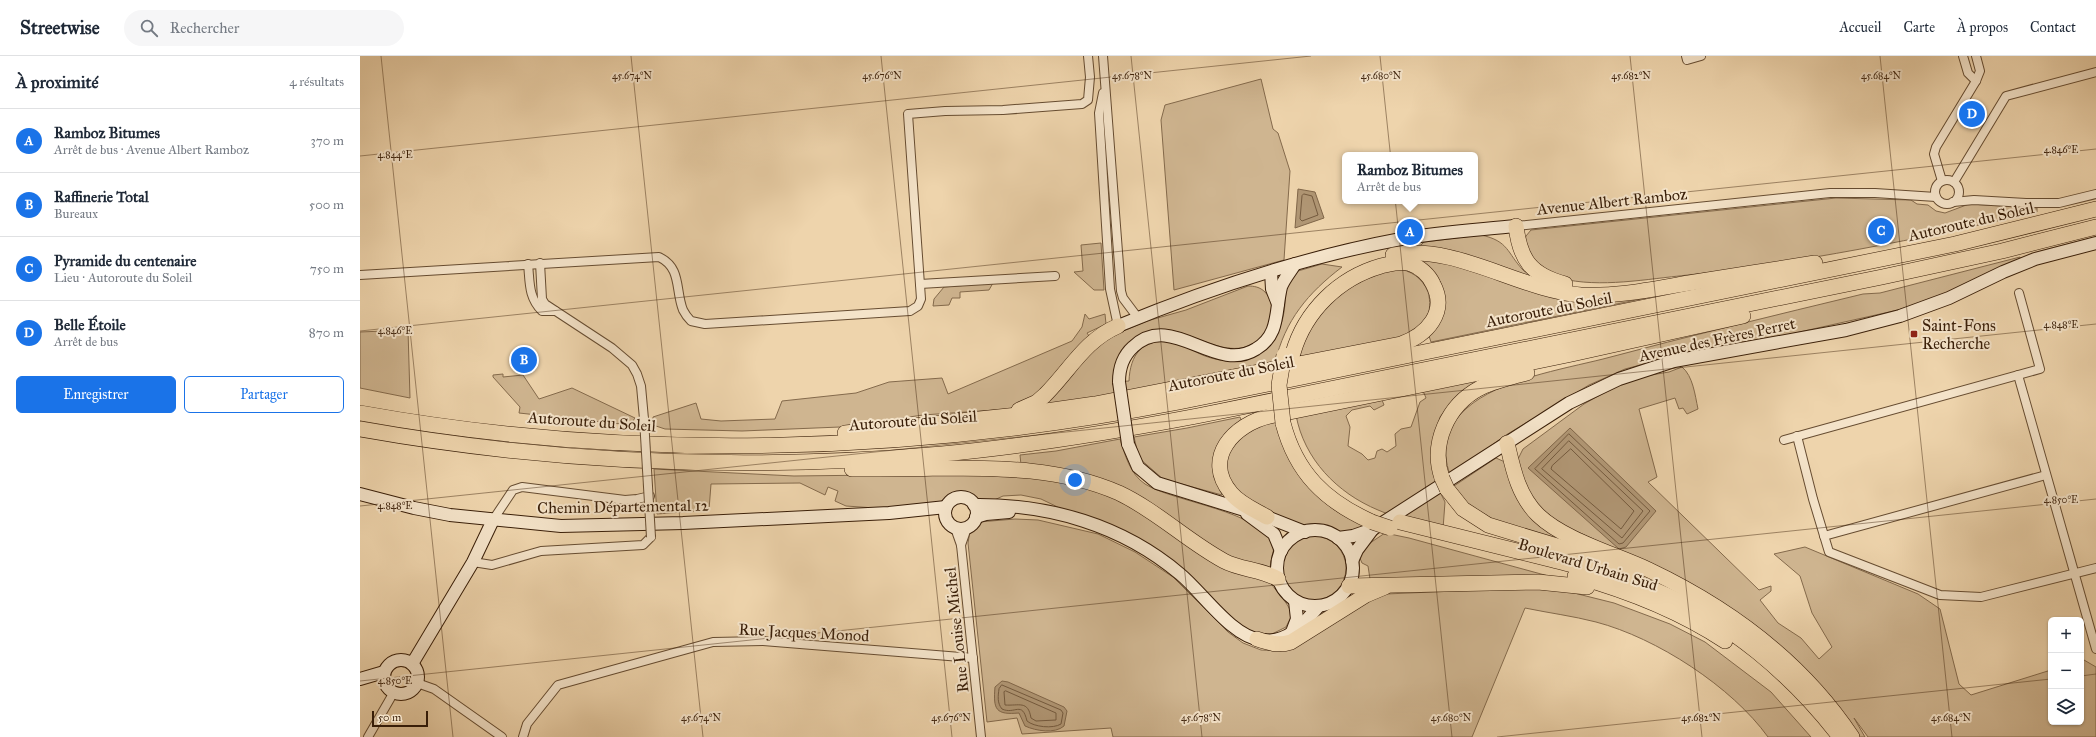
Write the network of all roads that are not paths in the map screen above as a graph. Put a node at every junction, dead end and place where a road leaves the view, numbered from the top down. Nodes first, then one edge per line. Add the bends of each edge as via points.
1 (1088, 56) edge
2 (1103, 56) edge
3 (1686, 56) edge
4 (1701, 56) edge
5 (1963, 56) edge
6 (1976, 56) edge
7 (2096, 72) edge
8 (1976, 82) junction
9 (1105, 85) junction
10 (1942, 181) junction
11 (1954, 182) junction
12 (1959, 190) junction
13 (1936, 194) junction
14 (2096, 194) edge
15 (1974, 200) junction
16 (1953, 202) junction
17 (2096, 209) edge
18 (1516, 226) junction
19 (2096, 227) edge
20 (2096, 243) edge
21 (1874, 261) junction
22 (540, 263) junction
23 (528, 264) junction
24 (1295, 264) junction
25 (1274, 271) junction
26 (360, 275) edge
27 (1055, 276) dead end
28 (1882, 277) junction
29 (1250, 278) junction
30 (1691, 283) junction
31 (920, 284) junction
32 (1277, 288) junction
33 (2019, 294) dead end
34 (555, 311) junction
35 (1138, 318) junction
36 (1118, 326) junction
37 (1618, 344) junction
38 (1288, 354) junction
39 (2018, 376) junction
40 (360, 413) edge
41 (976, 419) junction
42 (360, 429) edge
43 (1797, 436) junction
44 (1784, 440) dead end
45 (1507, 444) junction
46 (678, 445) junction
47 (781, 461) junction
48 (2046, 475) junction
49 (360, 494) edge
50 (650, 496) junction
51 (974, 505) junction
52 (1239, 509) junction
53 (976, 517) junction
54 (1267, 517) junction
55 (949, 518) junction
56 (494, 520) junction
57 (1090, 523) junction
58 (1383, 523) junction
59 (967, 528) junction
60 (1305, 532) junction
61 (1824, 536) junction
62 (1338, 538) junction
63 (961, 545) junction
64 (1281, 551) junction
65 (1352, 561) junction
66 (473, 562) junction
67 (2096, 568) edge
68 (2074, 574) junction
69 (1278, 578) junction
70 (1393, 584) junction
71 (1349, 586) junction
72 (1643, 597) junction
73 (1295, 601) junction
74 (1318, 606) junction
75 (1292, 632) junction
76 (1257, 639) junction
77 (2096, 649) edge
78 (973, 658) junction
79 (412, 664) junction
80 (384, 672) junction
81 (360, 679) edge
82 (417, 683) junction
83 (394, 692) junction
84 (499, 735) edge
85 (368, 737) edge
86 (523, 737) edge
87 (980, 737) edge
88 (1828, 737) edge
89 (1840, 737) edge
90 (1846, 737) edge
91 (1852, 737) edge

1 - 31 street via 1089,93 1088,100 1082,104 908,114
2 - 9 street
3 - 4 street via 1688,60
5 - 8 street via 1968,72
6 - 8 street via 1980,71
7 - 11 street via 2006,96
8 - 10 street via 1936,147 1934,154
9 - 35 street via 1121,291
9 - 36 street via 1099,113 1110,289
10 - 11 street
10 - 13 street
11 - 12 street
12 - 15 street
12 - 16 street
13 - 16 street via 1942,203
13 - 18 street, Avenue Albert Ramboz via 1830,193
14 - 15 street via 2060,203
15 - 16 street
17 - 21 highway, Autoroute du Soleil
18 - 24 main road, Avenue Albert Ramboz via 1401,239
18 - 30 highway via 1518,245 1525,259 1537,272 1557,282 1597,288 1679,281
19 - 28 highway
20 - 45 main road, Avenue des Frères Perret via 2035,259 1949,298 1900,316 1846,330 1674,361 1635,373 1575,400
21 - 30 highway via 1852,257
21 - 46 highway, Autoroute du Soleil via 1077,420 979,433 887,441 795,445
22 - 23 street
22 - 31 street via 659,257 669,262 675,273 683,310 690,321 705,324 910,311 918,306
22 - 34 street via 542,298 545,304
23 - 26 street
23 - 34 street via 530,291 534,303 542,311
24 - 25 main road, Avenue Albert Ramboz
24 - 32 main road
25 - 29 main road, Avenue Albert Ramboz
25 - 32 main road
27 - 31 street
28 - 37 highway via 1866,289
28 - 47 highway via 1109,432 942,454
29 - 32 main road
29 - 35 main road, Avenue Albert Ramboz
30 - 38 highway via 1627,294 1581,295 1531,285 1456,260 1422,254 1396,254 1360,265 1323,289 1299,318 1290,335
32 - 52 main road, bridge via 1277,319 1272,333 1252,352 1227,355 1175,336 1154,336 1139,342 1127,354 1121,366 1119,382 1128,444 1136,464 1143,473 1166,487
33 - 39 street via 2040,369
34 - 50 street, bridge via 612,348 632,365 638,374
35 - 36 main road, Avenue Albert Ramboz
36 - 41 highway via 1089,344 1037,402 1021,409
37 - 54 highway via 1277,414 1251,422 1229,439 1222,454 1222,470 1226,485 1234,496
37 - 90 highway via 1608,350 1499,381 1468,396 1451,414 1441,434 1438,461 1444,483 1463,509 1482,522 1623,569 1664,586 1710,611 1784,667 1818,702
38 - 41 highway via 1319,306 1336,289 1355,277 1377,267 1404,262 1418,267 1432,280 1438,300 1431,324 1417,337 1401,344 1140,396
38 - 58 highway via 1287,422 1303,454 1325,482
39 - 43 street
39 - 48 street
40 - 46 highway, Autoroute du Soleil via 533,436
41 - 46 highway via 863,432
42 - 47 highway via 436,441 566,455 681,461
43 - 44 street
43 - 61 street
45 - 58 main road, Avenue des Frères Perret
45 - 91 highway via 1520,489 1532,509 1544,520 1569,536 1672,581 1730,615 1761,638 1808,681
47 - 69 highway via 788,470 1001,468 1041,471 1070,477 1133,500 1232,565
48 - 61 street
48 - 68 street
49 - 56 main road, Chemin Départemental 12 via 414,508
50 - 56 street via 625,500 522,487 514,490
50 - 66 street, bridge via 651,538 644,545 541,551 492,565
51 - 53 main road
51 - 55 main road via 969,500 956,498 950,502
51 - 57 main road via 1038,508
52 - 54 main road
52 - 64 main road via 1272,531
53 - 57 main road via 1017,512
53 - 59 main road
54 - 60 main road
55 - 56 main road, Chemin Départemental 12 via 889,513 561,526
55 - 59 main road
55 - 63 street, Rue Louise Michel
56 - 66 main road
57 - 76 main road via 1130,540 1162,560 1196,588 1233,626 1243,634
58 - 62 main road via 1353,536
58 - 65 main road via 1357,550
58 - 72 highway, Boulevard Urbain Sud
58 - 89 highway via 1603,573 1670,597 1711,619 1764,658 1807,698
59 - 63 street, Rue Louise Michel
60 - 62 main road via 1320,530
60 - 64 main road via 1291,539
61 - 68 street via 1830,552 1940,595 1981,597
62 - 65 main road via 1347,548
63 - 78 street, Rue Louise Michel
64 - 69 main road via 1277,564
65 - 71 main road
66 - 79 main road
67 - 68 street
68 - 77 street
69 - 73 main road via 1284,592
70 - 71 highway
70 - 72 highway via 1554,582
70 - 76 highway via 1372,592 1291,642 1273,644
71 - 74 main road via 1338,599
72 - 88 highway, Boulevard Urbain Sud via 1693,622 1744,655 1786,690
73 - 74 main road via 1306,606
73 - 75 main road via 1297,619
74 - 75 main road via 1302,627
75 - 76 main road via 1277,639
78 - 86 street, Rue Jacques Monod via 763,641 713,642 558,685 527,724
78 - 87 street, Rue Louise Michel
79 - 80 main road via 396,660
79 - 82 main road via 417,672
80 - 81 main road
80 - 83 main road via 385,684
82 - 83 main road via 407,693
82 - 84 street via 434,689
83 - 85 street

